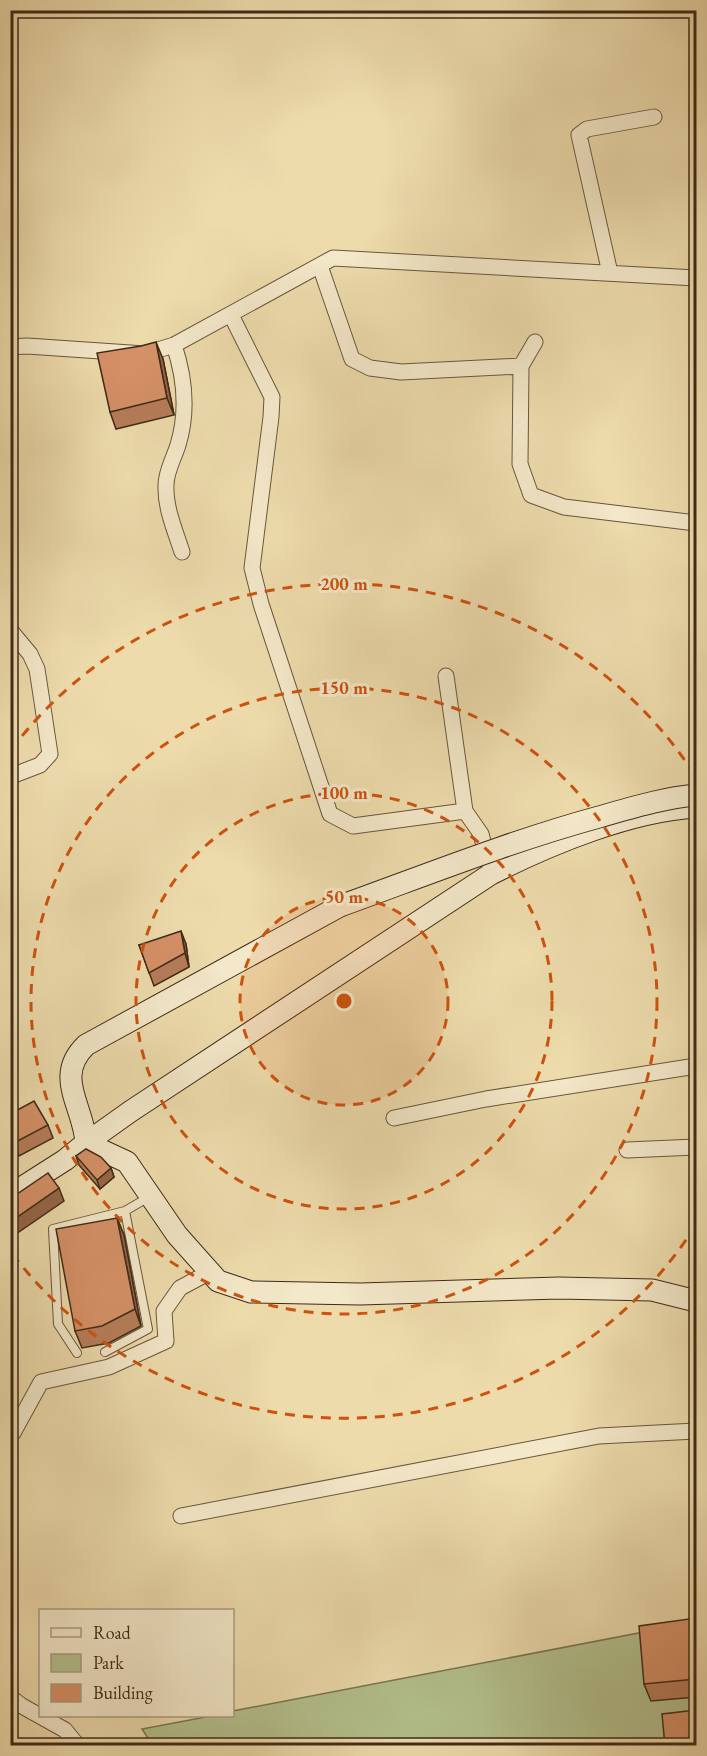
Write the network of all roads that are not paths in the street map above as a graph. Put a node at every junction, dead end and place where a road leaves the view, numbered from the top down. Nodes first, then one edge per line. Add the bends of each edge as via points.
1 (654, 117) dead end
2 (320, 266) junction
3 (610, 273) junction
4 (696, 278) edge
5 (231, 315) junction
6 (535, 342) dead end
7 (174, 345) junction
8 (10, 347) edge
9 (521, 366) junction
10 (696, 523) edge
11 (182, 552) dead end
12 (10, 630) edge
13 (446, 676) dead end
14 (10, 780) edge
15 (696, 795) edge
16 (696, 807) edge
17 (465, 811) junction
18 (491, 874) junction
19 (696, 1066) edge
20 (394, 1118) dead end
21 (86, 1143) junction
22 (696, 1147) edge
23 (627, 1150) dead end
24 (10, 1195) edge
25 (150, 1196) junction
26 (126, 1211) junction
27 (210, 1272) junction
28 (696, 1301) edge
29 (105, 1352) dead end
30 (77, 1353) dead end
31 (696, 1431) edge
32 (10, 1435) edge
33 (181, 1516) dead end
34 (10, 1697) edge
35 (39, 1715) edge
36 (42, 1717) edge
37 (78, 1746) edge

1 - 3 street via 587,129 579,135
2 - 3 street via 333,258
2 - 5 street
2 - 9 street via 352,359 370,368 401,372
3 - 4 street
5 - 7 street
5 - 17 street via 272,397 252,568 330,814 353,826
6 - 9 street
7 - 8 street via 145,354
7 - 11 street via 183,378 184,416 166,481 166,496
9 - 10 street via 520,464 531,495 564,507
12 - 14 street via 37,669 50,754 40,765
13 - 17 street
15 - 21 main road, bridge via 638,806 549,831 340,906 86,1045 76,1054 70,1069 70,1084 86,1131
16 - 18 main road via 676,808 602,827
17 - 18 street via 481,834
18 - 21 main road
19 - 20 street via 486,1099
21 - 24 main road
21 - 25 main road via 127,1162
22 - 23 street
25 - 26 lane
25 - 27 main road
26 - 29 lane via 148,1329
26 - 30 lane via 53,1229 58,1324
27 - 28 main road via 218,1281 251,1292 360,1294 559,1288 652,1290
27 - 32 street via 180,1288 164,1311 166,1341 109,1367 41,1382
31 - 33 street via 599,1436
34 - 35 street
36 - 37 street via 65,1730

